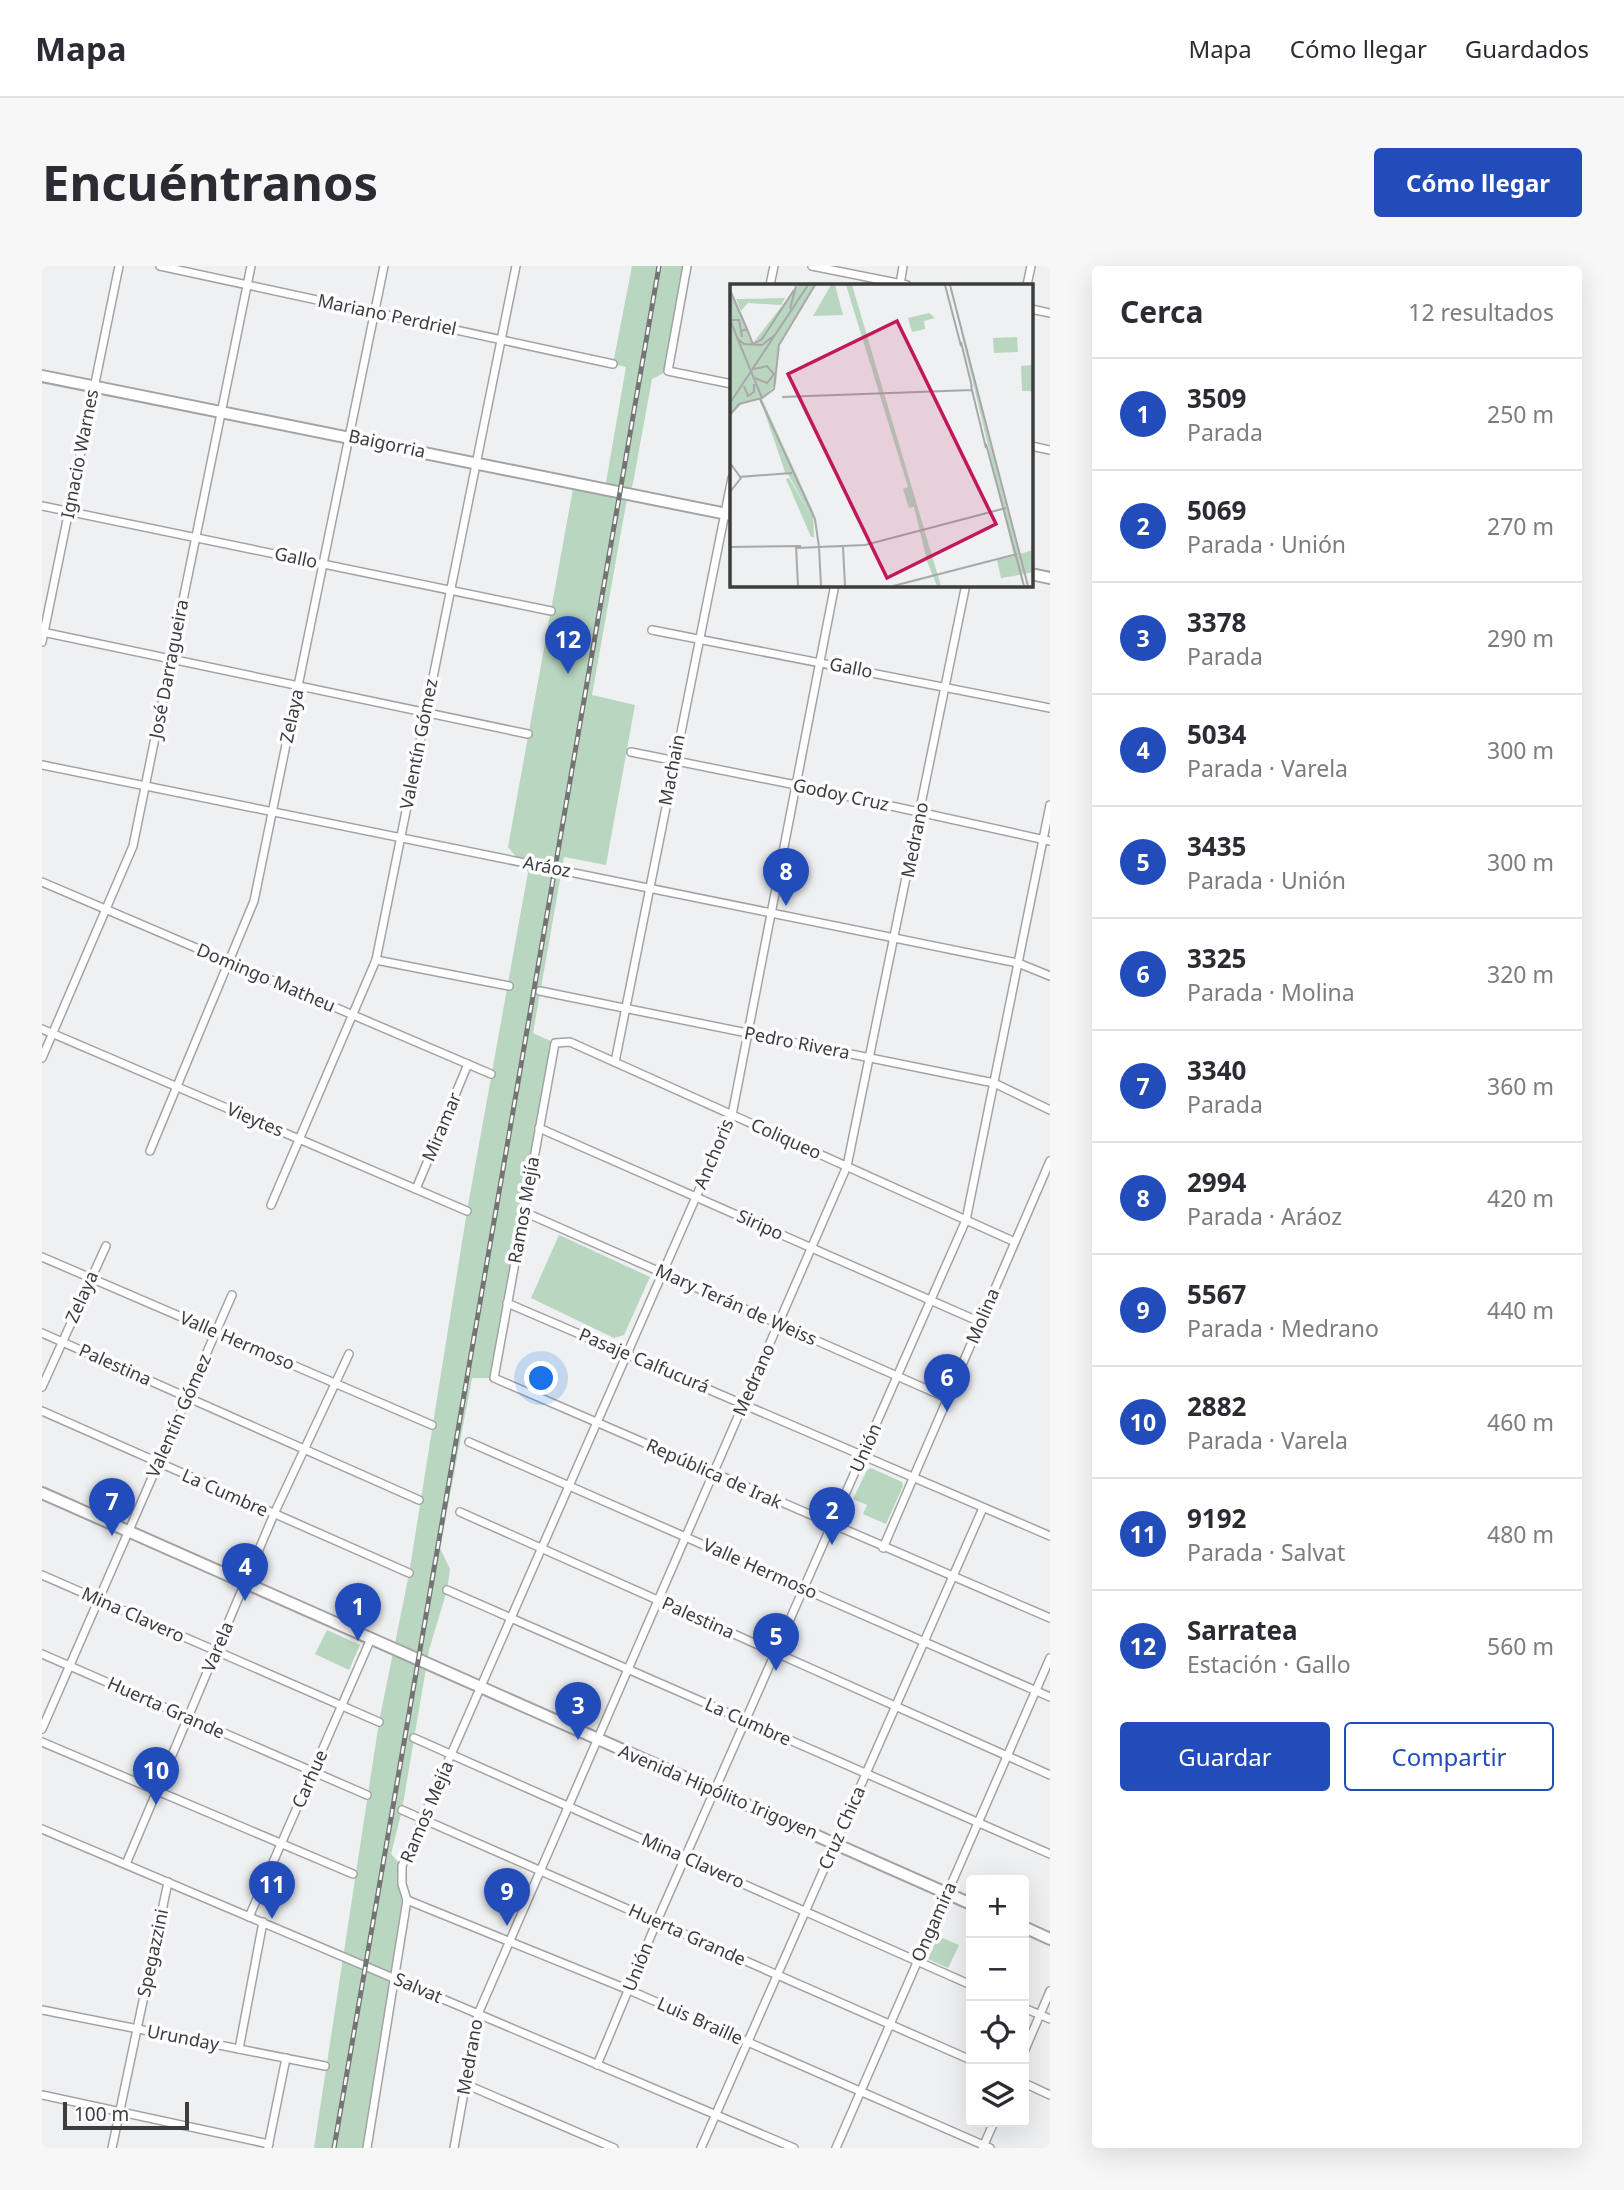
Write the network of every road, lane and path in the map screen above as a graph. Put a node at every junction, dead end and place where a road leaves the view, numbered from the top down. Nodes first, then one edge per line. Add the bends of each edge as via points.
1 (119, 266) edge
2 (160, 266) edge
3 (251, 266) edge
4 (384, 266) edge
5 (516, 266) edge
6 (687, 266) edge
7 (774, 266) edge
8 (812, 266) edge
9 (904, 266) edge
10 (1031, 266) edge
11 (184, 269) edge
12 (770, 284) edge
13 (897, 284) edge
14 (902, 284) edge
15 (1027, 284) edge
16 (247, 285) junction
17 (1032, 309) edge
18 (374, 312) junction
19 (1050, 313) edge
20 (501, 340) junction
21 (613, 364) dead end
22 (42, 376) edge
23 (730, 384) edge
24 (93, 386) junction
25 (222, 411) junction
26 (349, 436) junction
27 (1032, 446) edge
28 (1050, 450) edge
29 (476, 463) junction
30 (730, 496) edge
31 (42, 506) edge
32 (68, 512) junction
33 (728, 514) edge
34 (196, 538) junction
35 (323, 564) junction
36 (1032, 574) edge
37 (1050, 578) edge
38 (835, 586) edge
39 (966, 586) edge
40 (450, 590) junction
41 (551, 611) dead end
42 (652, 630) dead end
43 (43, 636) edge
44 (699, 638) junction
45 (171, 659) junction
46 (820, 662) junction
47 (298, 686) junction
48 (946, 687) junction
49 (1050, 708) edge
50 (426, 712) junction
51 (528, 734) dead end
52 (631, 752) dead end
53 (674, 760) junction
54 (42, 765) edge
55 (796, 785) junction
56 (146, 786) junction
57 (1050, 805) edge
58 (272, 811) junction
59 (920, 812) junction
60 (400, 837) junction
61 (1047, 840) edge
62 (42, 882) edge
63 (649, 887) junction
64 (106, 909) junction
65 (772, 912) junction
66 (895, 937) junction
67 (376, 960) junction
68 (230, 962) junction
69 (1018, 963) junction
70 (1050, 976) edge
71 (509, 986) dead end
72 (540, 991) dead end
73 (625, 1008) junction
74 (352, 1015) junction
75 (42, 1029) edge
76 (747, 1033) junction
77 (53, 1034) junction
78 (555, 1043) joint
79 (42, 1058) edge
80 (870, 1058) junction
81 (615, 1062) junction
82 (468, 1064) junction
83 (491, 1074) dead end
84 (994, 1083) junction
85 (177, 1087) junction
86 (1050, 1110) edge
87 (732, 1115) junction
88 (539, 1128) junction
89 (299, 1139) junction
90 (150, 1151) dead end
91 (1050, 1161) edge
92 (847, 1166) junction
93 (416, 1189) junction
94 (696, 1197) junction
95 (271, 1205) dead end
96 (467, 1211) dead end
97 (524, 1212) junction
98 (966, 1220) junction
99 (1015, 1242) junction
100 (106, 1245) dead end
101 (811, 1248) junction
102 (42, 1257) edge
103 (663, 1273) junction
104 (90, 1278) junction
105 (232, 1295) dead end
106 (931, 1300) junction
107 (507, 1303) junction
108 (980, 1322) junction
109 (778, 1324) junction
110 (216, 1332) junction
111 (42, 1333) edge
112 (62, 1342) junction
113 (349, 1354) dead end
114 (627, 1354) junction
115 (898, 1376) junction
116 (494, 1378) joint
117 (335, 1384) junction
118 (42, 1387) edge
119 (187, 1397) junction
120 (947, 1398) junction
121 (743, 1404) junction
122 (42, 1411) edge
123 (597, 1423) junction
124 (432, 1425) dead end
125 (469, 1442) dead end
126 (303, 1449) junction
127 (863, 1455) junction
128 (158, 1463) junction
129 (713, 1474) junction
130 (913, 1476) junction
131 (569, 1486) junction
132 (42, 1493) edge
133 (419, 1500) dead end
134 (983, 1508) junction
135 (460, 1512) dead end
136 (274, 1514) junction
137 (832, 1526) junction
138 (128, 1531) junction
139 (1050, 1536) edge
140 (685, 1537) junction
141 (541, 1548) junction
142 (883, 1548) junction
143 (409, 1573) dead end
144 (42, 1575) edge
145 (952, 1578) junction
146 (246, 1583) junction
147 (804, 1589) junction
148 (447, 1590) dead end
149 (98, 1600) junction
150 (658, 1600) junction
151 (511, 1618) junction
152 (1050, 1618) edge
153 (370, 1641) junction
154 (924, 1642) junction
155 (216, 1651) junction
156 (776, 1653) junction
157 (42, 1654) edge
158 (1050, 1658) edge
159 (69, 1666) junction
160 (628, 1669) junction
161 (480, 1688) junction
162 (1036, 1690) junction
163 (1050, 1697) edge
164 (896, 1705) junction
165 (342, 1706) junction
166 (188, 1717) junction
167 (746, 1721) junction
168 (379, 1722) dead end
169 (42, 1729) edge
170 (414, 1738) dead end
171 (597, 1740) junction
172 (42, 1742) edge
173 (451, 1754) junction
174 (1007, 1756) junction
175 (313, 1772) junction
176 (866, 1773) junction
177 (1050, 1774) edge
178 (157, 1791) junction
179 (714, 1792) junction
180 (367, 1796) dead end
181 (568, 1807) junction
182 (402, 1810) dead end
183 (423, 1818) junction
184 (978, 1822) junction
185 (42, 1829) edge
186 (281, 1843) junction
187 (835, 1843) junction
188 (1050, 1854) edge
189 (685, 1857) junction
190 (126, 1864) junction
191 (540, 1870) junction
192 (353, 1874) dead end
193 (168, 1882) junction
194 (947, 1894) junction
195 (407, 1900) junction
196 (966, 1902) edge
197 (805, 1912) junction
198 (249, 1917) junction
199 (657, 1921) junction
200 (263, 1922) junction
201 (1029, 1929) edge
202 (1050, 1939) edge
203 (510, 1942) junction
204 (918, 1961) junction
205 (777, 1975) junction
206 (395, 1979) junction
207 (966, 1982) edge
208 (629, 1990) junction
209 (1050, 1991) edge
210 (42, 2010) edge
211 (1029, 2010) edge
212 (478, 2014) junction
213 (1040, 2015) junction
214 (1050, 2019) edge
215 (890, 2024) junction
216 (137, 2029) junction
217 (1029, 2040) edge
218 (747, 2042) junction
219 (239, 2049) junction
220 (286, 2058) junction
221 (966, 2058) edge
222 (597, 2065) junction
223 (325, 2066) dead end
224 (466, 2084) junction
225 (1029, 2085) edge
226 (860, 2093) junction
227 (42, 2095) edge
228 (1050, 2095) edge
229 (120, 2112) junction
230 (715, 2115) junction
231 (991, 2127) edge
232 (269, 2146) edge
233 (985, 2147) edge
234 (112, 2148) edge
235 (367, 2148) edge
236 (454, 2148) edge
237 (614, 2148) edge
238 (701, 2148) edge
239 (794, 2148) edge
240 (836, 2148) edge

1 - 24 street, Ignacio Warnes
2 - 11 street, Mariano Perdriel
3 - 16 street, José Darragueira
4 - 18 street, Zelaya
5 - 20 street, Valentín Gómez
6 - 23 street via 668,370
7 - 12 street
8 - 13 street
9 - 14 street
10 - 15 street
11 - 16 street, Mariano Perdriel
16 - 18 street, Mariano Perdriel
16 - 25 street, José Darragueira
17 - 19 street
18 - 20 street, Mariano Perdriel
18 - 26 street, Zelaya
20 - 21 street, Mariano Perdriel
20 - 29 street, Valentín Gómez
22 - 24 street, Baigorria
24 - 25 street, Baigorria
24 - 32 street, Ignacio Warnes
25 - 26 street, Baigorria
25 - 34 street, José Darragueira
26 - 29 street, Baigorria
26 - 35 street, Zelaya
27 - 28 street
29 - 33 street, Baigorria
29 - 40 street, Valentín Gómez
30 - 33 street, Machain
31 - 32 street, Gallo
32 - 34 street, Gallo
32 - 43 street, Ignacio Warnes
33 - 44 street, Machain
34 - 35 street, Gallo
34 - 45 street, José Darragueira
35 - 40 street, Gallo
35 - 47 street, Zelaya
36 - 37 street
38 - 46 street, Anchoris
39 - 48 street, Medrano
40 - 41 street, Gallo
40 - 50 street, Valentín Gómez
42 - 44 street, Gallo
43 - 45 street
44 - 46 street, Gallo
44 - 53 street, Machain
45 - 47 street
45 - 56 street, José Darragueira
46 - 48 street, Gallo
46 - 55 street, Anchoris
47 - 50 street
47 - 58 street, Zelaya
48 - 49 street, Gallo
48 - 59 street, Medrano
50 - 51 street
50 - 60 street, Valentín Gómez
52 - 53 street, Godoy Cruz
53 - 55 street, Godoy Cruz
53 - 63 street, Machain
54 - 56 street, Aráoz
55 - 59 street, Godoy Cruz
55 - 65 street, Anchoris
56 - 58 street, Aráoz
56 - 64 street, José Darragueira via 134,846
57 - 61 street, Unión
58 - 60 street, Aráoz
58 - 68 street, Zelaya via 254,901
59 - 61 street, Godoy Cruz
59 - 66 street, Medrano
60 - 63 street, Aráoz
60 - 67 street, Valentín Gómez
61 - 69 street, Unión
62 - 64 street, Domingo Matheu
63 - 65 street, Aráoz
63 - 73 street, Machain
64 - 68 street, Domingo Matheu
64 - 77 street, José Darragueira
65 - 66 street, Aráoz
65 - 76 street, Anchoris
66 - 69 street, Aráoz
66 - 80 street, Medrano
67 - 71 street
67 - 74 street, Valentín Gómez
68 - 74 street, Domingo Matheu
68 - 85 street, Zelaya
69 - 70 street, Aráoz
69 - 84 street, Unión
72 - 73 street, Pedro Rivera
73 - 76 street, Pedro Rivera
73 - 81 street, Machain
74 - 82 street, Domingo Matheu
74 - 89 street, Valentín Gómez
75 - 77 street, Vieytes
76 - 80 street, Pedro Rivera
76 - 87 street, Anchoris
77 - 79 street, José Darragueira
77 - 85 street, Vieytes
78 - 81 street, Coliqueo via 570,1042
78 - 88 street, Ramos Mejía
80 - 84 street, Pedro Rivera
80 - 92 street, Medrano
81 - 87 street, Coliqueo
82 - 83 street, Domingo Matheu
82 - 93 street, Miramar
84 - 86 street, Pedro Rivera
84 - 98 street, Unión
85 - 89 street, Vieytes
85 - 90 street, Zelaya
87 - 92 street, Coliqueo
87 - 94 street, Anchoris
88 - 94 street, Siripo
88 - 97 street, Ramos Mejía
89 - 93 street, Vieytes
89 - 95 street, Valentín Gómez
91 - 99 street, Molina
92 - 98 street, Coliqueo
92 - 101 street, Medrano
93 - 96 street, Vieytes
94 - 101 street, Siripo
94 - 103 street, Anchoris
97 - 103 street, Mary Terán de Weiss
97 - 107 street, Ramos Mejía
98 - 99 street, Coliqueo
98 - 106 street, Unión
99 - 108 street, Molina
100 - 104 street, Zelaya
101 - 106 street, Siripo
101 - 109 street, Medrano
102 - 104 street, Valle Hermoso
103 - 109 street, Mary Terán de Weiss
103 - 114 street, Anchoris
104 - 110 street, Valle Hermoso
104 - 112 street, Zelaya
105 - 110 street, Valentín Gómez
106 - 108 street, Siripo
106 - 115 street, Unión
107 - 114 street, Pasaje Calfucurá
107 - 116 street, Ramos Mejía
108 - 120 street, Molina
109 - 115 street, Mary Terán de Weiss
109 - 121 street, Medrano
110 - 117 street, Valle Hermoso
110 - 119 street, Valentín Gómez
111 - 112 street, Palestina
112 - 118 street, Zelaya
112 - 119 street, Palestina
113 - 117 street, Varela
114 - 121 street, Pasaje Calfucurá
114 - 123 street, Anchoris
115 - 120 street, Mary Terán de Weiss
115 - 127 street, Unión
116 - 123 street, República de Irak
117 - 124 street, Valle Hermoso
117 - 126 street, Varela
119 - 126 street, Palestina
119 - 128 street, Valentín Gómez
120 - 130 street, Molina
121 - 127 street, Pasaje Calfucurá
121 - 129 street, Medrano
122 - 128 street, La Cumbre
123 - 129 street, República de Irak
123 - 131 street, Anchoris
125 - 131 street, Valle Hermoso
126 - 133 street, Palestina
126 - 136 street, Varela
127 - 130 street, Pasaje Calfucurá
127 - 137 street, Unión
128 - 136 street, La Cumbre
128 - 138 street, Valentín Gómez
129 - 137 street, República de Irak
129 - 140 street, Medrano
130 - 134 street, Pasaje Calfucurá
130 - 142 street, Molina
131 - 140 street, Valle Hermoso
131 - 141 street, Anchoris
132 - 138 street, Avenida Hipólito Irigoyen
134 - 139 street, Pasaje Calfucurá
134 - 145 street, Cruz Chica
135 - 141 street, Palestina
136 - 143 street, La Cumbre
136 - 146 street, Varela
137 - 142 street, República de Irak
137 - 147 street, Unión
138 - 146 street, Avenida Hipólito Irigoyen
138 - 149 street, Valentín Gómez
140 - 147 street, Valle Hermoso
140 - 150 street, Medrano
141 - 150 street, Palestina
141 - 151 street, Anchoris
142 - 145 street, República de Irak
144 - 149 street, Mina Clavero
145 - 152 street, República de Irak
145 - 154 street, Cruz Chica
146 - 153 street, Avenida Hipólito Irigoyen
146 - 155 street, Varela
147 - 154 street, Valle Hermoso
147 - 156 street, Unión
148 - 151 street, La Cumbre
149 - 155 street, Mina Clavero
149 - 159 street, Valentín Gómez
150 - 156 street, Palestina
150 - 160 street, Medrano
151 - 160 street, La Cumbre
151 - 161 street, Anchoris
153 - 161 street, Avenida Hipólito Irigoyen
153 - 165 street, Carhue
154 - 162 street, Valle Hermoso
154 - 164 street, Cruz Chica
155 - 165 street, Mina Clavero
155 - 166 street, Varela
156 - 164 street, Palestina
156 - 167 street, Unión
157 - 159 street, Huerta Grande
158 - 162 street, Ongamira
159 - 166 street, Huerta Grande
159 - 169 street, Valentín Gómez
160 - 167 street, La Cumbre
160 - 171 street, Medrano
161 - 171 street, Avenida Hipólito Irigoyen
161 - 173 street, Ramos Mejía
162 - 163 street, Valle Hermoso
162 - 174 street, Ongamira
164 - 174 street, Palestina
164 - 176 street, Cruz Chica
165 - 168 street, Mina Clavero
165 - 175 street, Carhue
166 - 175 street, Huerta Grande
166 - 178 street, Varela
167 - 176 street, La Cumbre
167 - 179 street, Unión
170 - 173 street, Mina Clavero
171 - 179 street, Avenida Hipólito Irigoyen
171 - 181 street, Medrano
172 - 178 street
173 - 181 street, Mina Clavero
173 - 183 street, Ramos Mejía
174 - 177 street, Palestina
174 - 184 street, Ongamira
175 - 180 street, Huerta Grande
175 - 186 street, Carhue
176 - 184 street, La Cumbre
176 - 187 street, Cruz Chica
178 - 186 street
178 - 190 street, Varela
179 - 187 street, Avenida Hipólito Irigoyen
179 - 189 street, Unión
181 - 189 street, Mina Clavero
181 - 191 street, Medrano
182 - 183 street, Huerta Grande
183 - 191 street, Huerta Grande
183 - 195 street, Ramos Mejía via 402,1866
184 - 188 street, La Cumbre
184 - 194 street, Ongamira
185 - 190 street, Salvat
186 - 192 street
186 - 198 street, Carhue
187 - 194 street, Avenida Hipólito Irigoyen
187 - 197 street, Cruz Chica
189 - 197 street, Mina Clavero
189 - 199 street, Unión
190 - 193 street, Salvat
191 - 199 street, Huerta Grande
191 - 203 street, Medrano
193 - 198 street, Salvat
193 - 216 street, Spegazzini
194 - 196 street, Avenida Hipólito Irigoyen
194 - 204 street, Ongamira
195 - 203 street, Luis Braille
195 - 206 street, Ramos Mejía
197 - 204 street, Mina Clavero
197 - 205 street, Cruz Chica
198 - 200 street, Salvat
199 - 205 street, Huerta Grande
199 - 208 street, Unión
200 - 206 street, Salvat
200 - 219 street
201 - 202 street
203 - 208 street, Luis Braille
203 - 212 street, Medrano
204 - 207 street, Mina Clavero
204 - 215 street, Ongamira
205 - 215 street, Huerta Grande
205 - 218 street, Cruz Chica
206 - 212 street, Salvat
206 - 235 street, Ramos Mejía
208 - 218 street, Luis Braille
208 - 222 street, Unión
209 - 213 street
210 - 216 street, Urunday
211 - 213 street
212 - 222 street, Salvat
212 - 224 street, Medrano
213 - 214 street
213 - 217 street
215 - 221 street, Huerta Grande
215 - 226 street, Ongamira
216 - 219 street, Urunday
216 - 229 street, Spegazzini
218 - 226 street, Luis Braille
218 - 230 street, Cruz Chica
219 - 220 street, Urunday
220 - 223 street, Urunday
220 - 232 street
222 - 230 street, Salvat
224 - 236 street, Medrano
224 - 237 street
225 - 228 street
226 - 233 street, Luis Braille
226 - 240 street, Ongamira
227 - 229 street
229 - 232 street
229 - 234 street, Spegazzini
230 - 238 street, Cruz Chica
230 - 239 street, Salvat
231 - 233 street

